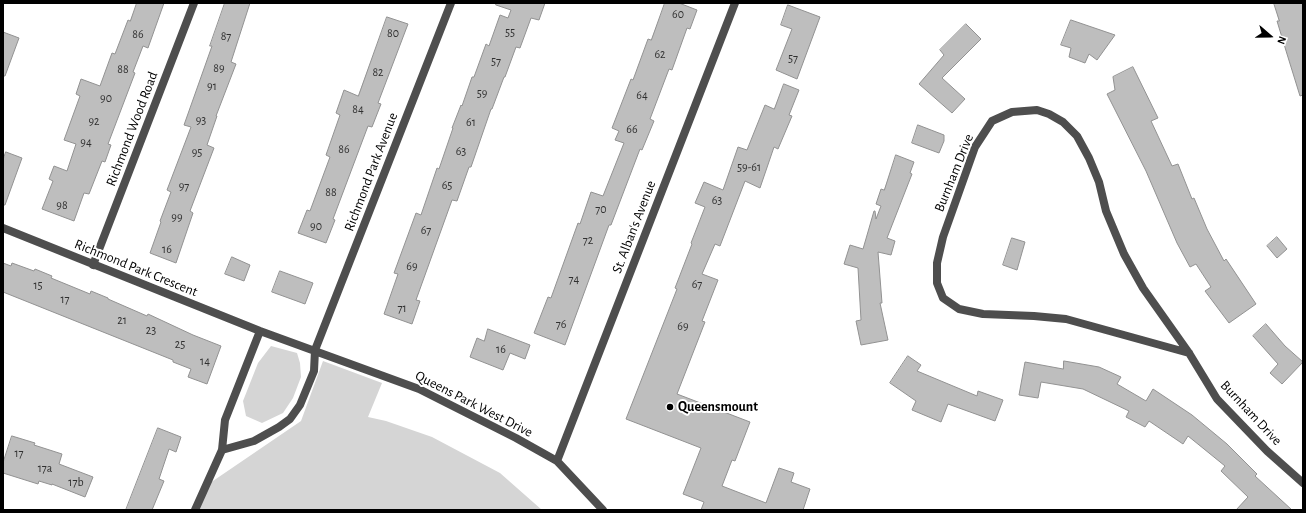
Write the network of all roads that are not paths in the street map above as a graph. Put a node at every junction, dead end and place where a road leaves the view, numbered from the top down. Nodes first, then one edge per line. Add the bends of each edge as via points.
1 (194, 3) edge
2 (451, 3) edge
3 (735, 3) edge
4 (3, 228) edge
5 (93, 265) junction
6 (260, 331) junction
7 (315, 350) junction
8 (1189, 353) junction
9 (222, 450) junction
10 (557, 461) junction
11 (1303, 483) edge
12 (195, 510) edge
13 (603, 510) edge

1 - 5 street, Richmond Wood Road
2 - 7 street, Richmond Park Avenue
3 - 10 street, St. Alban's Avenue
4 - 5 street, Richmond Park Crescent
5 - 6 street, Richmond Park Crescent
6 - 7 street, Queens Park West Drive
6 - 9 street via 225,420
7 - 9 street via 314,371 300,405 290,419 254,441
7 - 10 street, Queens Park West Drive via 419,389
8 - 8 street, Burnham Drive via 1066,319 983,314 959,309 943,298 937,283 937,263 943,237 975,147 992,121 1012,112 1037,110 1063,122 1077,136 1089,158 1106,211 1124,254 1143,288
8 - 11 street, Burnham Drive via 1217,399 1267,451
9 - 12 street
10 - 13 street, Queens Park West Drive

